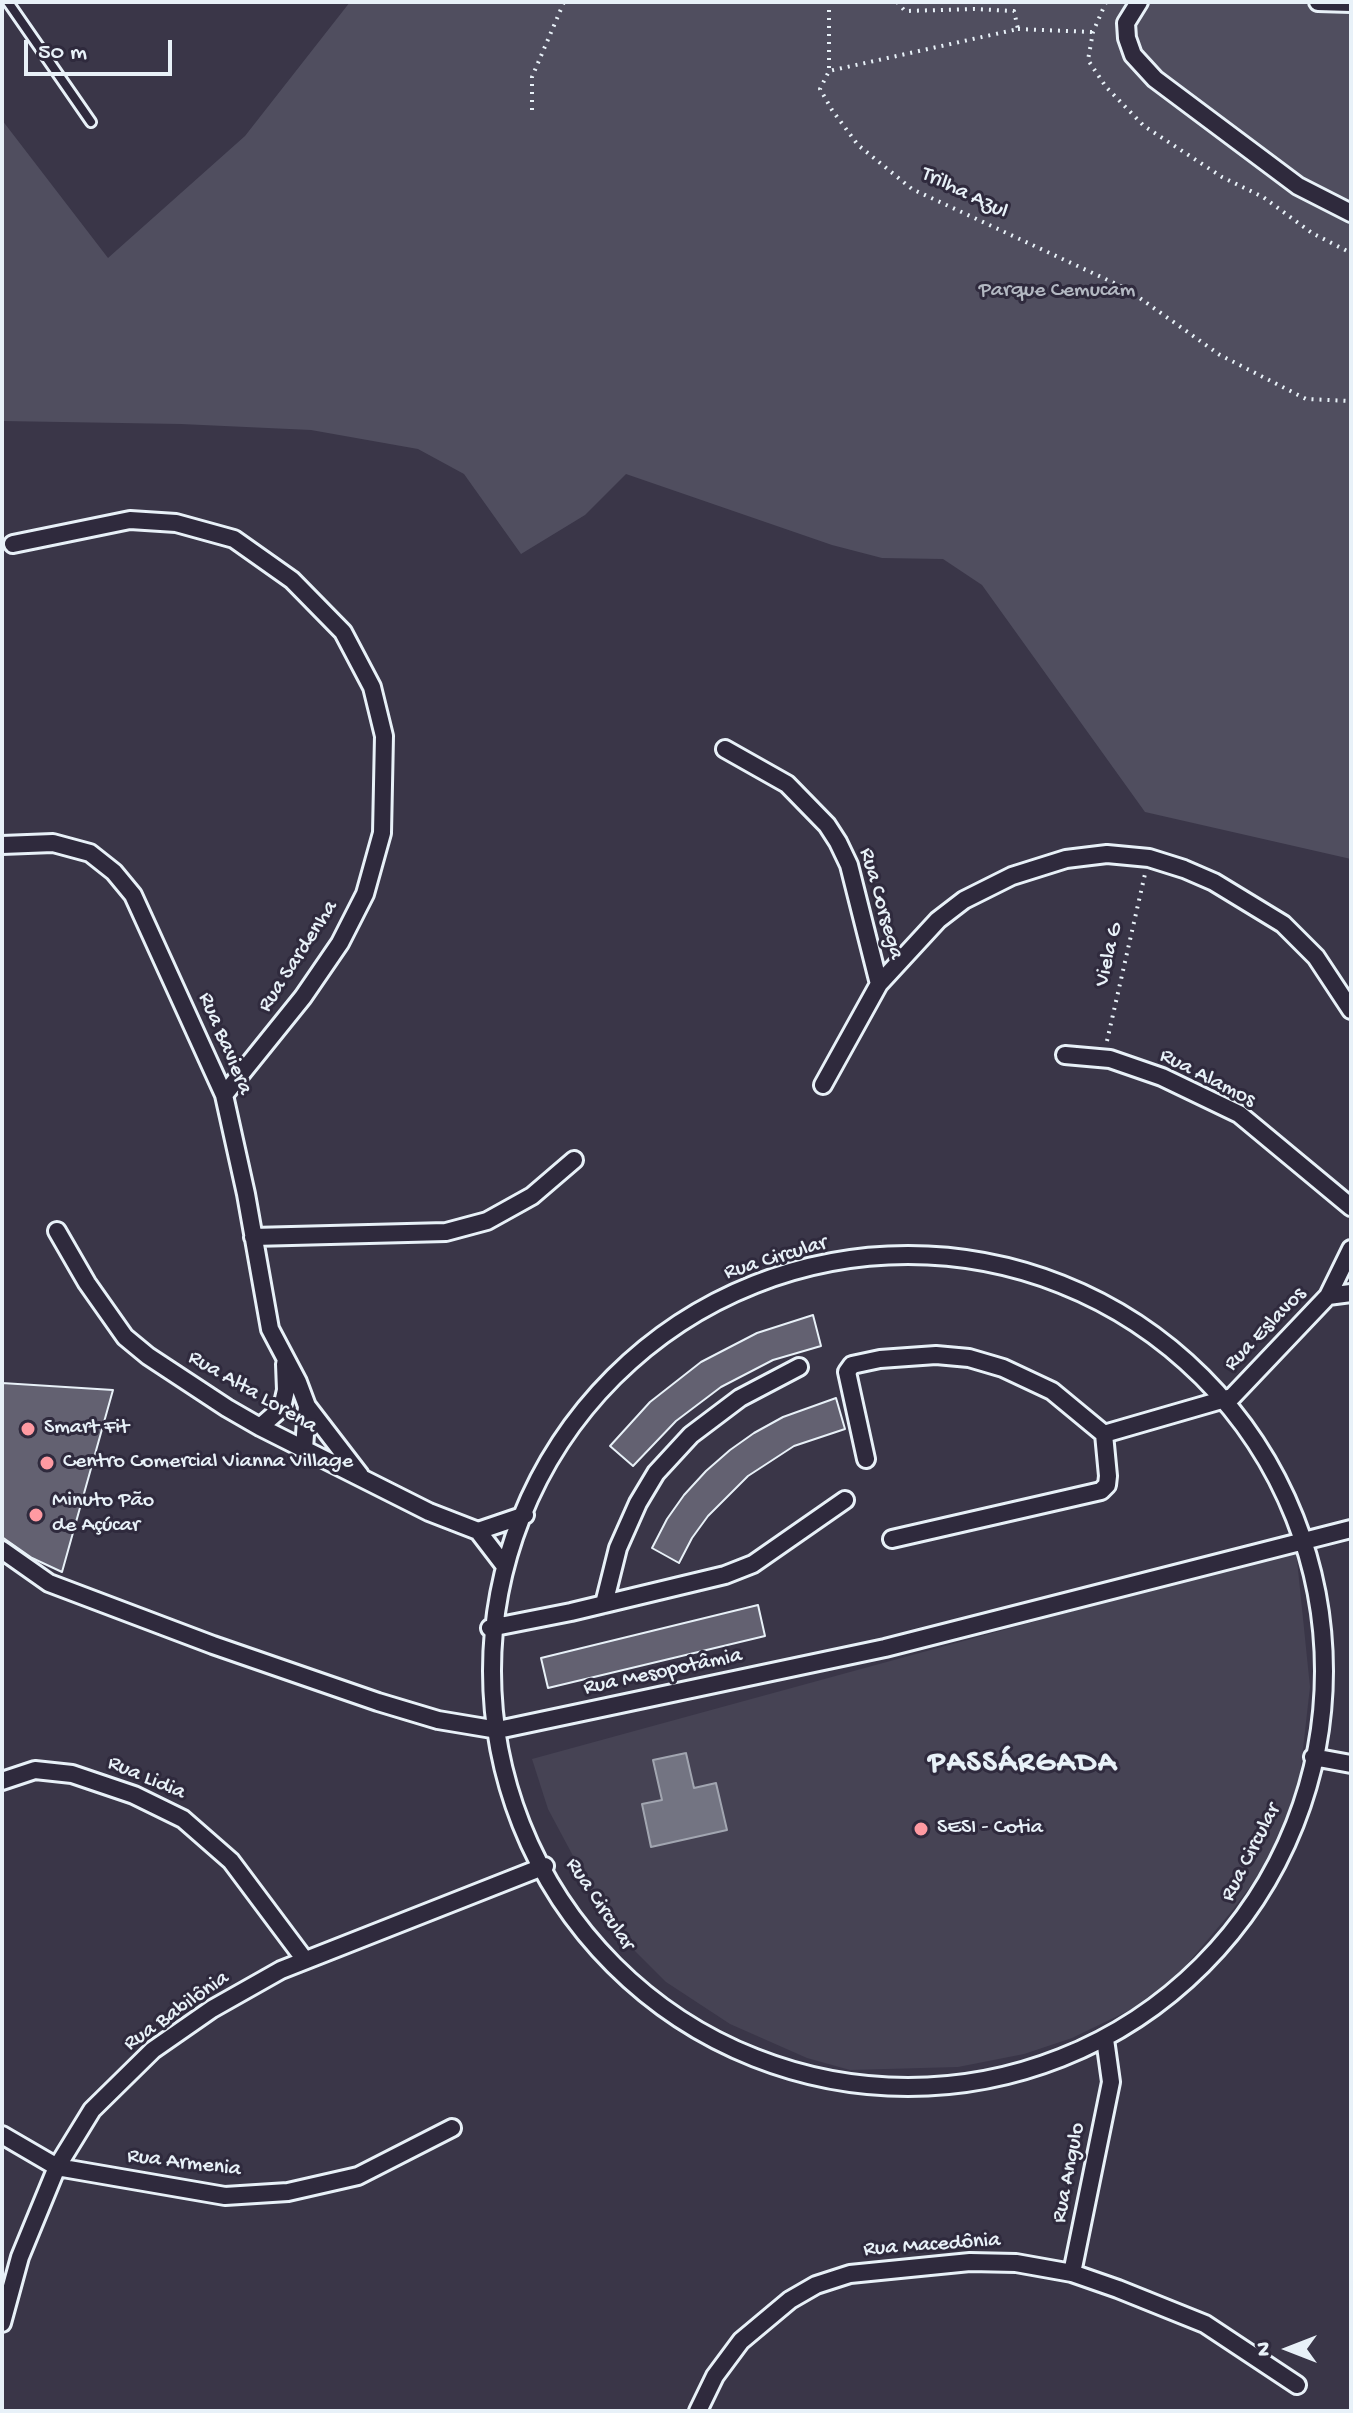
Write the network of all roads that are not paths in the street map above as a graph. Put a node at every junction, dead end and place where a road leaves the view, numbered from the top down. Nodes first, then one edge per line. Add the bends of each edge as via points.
1 (8, 2) edge
2 (1139, 2) edge
3 (1318, 2) edge
4 (1351, 3) edge
5 (91, 122) dead end
6 (1351, 213) edge
7 (13, 544) dead end
8 (725, 749) dead end
9 (2, 845) edge
10 (879, 984) junction
11 (1351, 1010) edge
12 (1065, 1055) dead end
13 (823, 1085) dead end
14 (224, 1095) junction
15 (574, 1160) dead end
16 (1351, 1207) edge
17 (57, 1231) dead end
18 (253, 1237) junction
19 (1351, 1249) edge
20 (1351, 1293) edge
21 (1328, 1296) junction
22 (284, 1359) junction
23 (799, 1367) dead end
24 (1232, 1397) junction
25 (307, 1406) junction
26 (260, 1427) junction
27 (1104, 1434) junction
28 (304, 1449) junction
29 (866, 1459) dead end
30 (363, 1479) junction
31 (845, 1500) dead end
32 (525, 1515) junction
33 (1351, 1529) edge
34 (478, 1531) junction
35 (892, 1539) dead end
36 (1305, 1541) junction
37 (2, 1550) edge
38 (504, 1565) junction
39 (604, 1604) junction
40 (490, 1628) junction
41 (498, 1730) junction
42 (1313, 1757) junction
43 (1351, 1764) edge
44 (2, 1781) edge
45 (545, 1866) junction
46 (305, 1960) junction
47 (1105, 2039) junction
48 (452, 2128) dead end
49 (2, 2135) edge
50 (57, 2167) junction
51 (1072, 2273) junction
52 (2, 2323) edge
53 (1297, 2385) dead end
54 (698, 2411) edge

1 - 5 lane
2 - 6 street via 1126,23 1127,38 1133,55 1155,79 1298,186
3 - 4 street
7 - 14 street, Rua Sardenha via 130,520 176,523 234,539 292,580 343,632 372,687 384,736 382,833 365,894 303,997
8 - 10 street, Rua Corsega via 787,784 827,825 849,865
9 - 14 street, Rua Baviera via 53,843 90,853 114,872 133,895
10 - 11 street via 938,920 964,900 1012,876 1066,859 1107,854 1149,858 1184,869 1283,924 1316,957
10 - 13 street
12 - 16 street, Rua Alamos via 1103,1059 1162,1077 1239,1114
14 - 18 street, Rua Baviera
15 - 18 street via 532,1196 487,1221 446,1232
17 - 26 street, Rua Alta Lorena via 125,1337
18 - 22 street, Rua Baviera via 270,1329
19 - 21 street, Rua Eslavos
20 - 21 street
21 - 24 street, Rua Eslavos
22 - 25 street, Rua Baviera
22 - 26 street via 283,1403
23 - 39 street via 740,1398 691,1435 656,1473 618,1548
24 - 27 street
24 - 32 street, Rua Circular via 1164,1341 1105,1304 1049,1278 997,1261 951,1255 852,1260 744,1287 688,1314 632,1355 550,1459
24 - 36 street, Rua Circular via 1267,1454
25 - 28 street, Rua Baviera
25 - 30 street, Rua Baviera
26 - 28 street, Rua Alta Lorena
27 - 29 street via 1052,1391 1003,1368 936,1355 880,1359 852,1365 847,1372
27 - 35 street via 1108,1476 1101,1491
28 - 30 street, Rua Alta Lorena
30 - 34 street, Rua Alta Lorena
31 - 39 street via 753,1564
32 - 34 street
32 - 38 street, Rua Circular
33 - 36 street, Rua Mesopotâmia
34 - 38 street
36 - 41 street, Rua Mesopotâmia via 885,1648
36 - 42 street, Rua Circular via 1319,1679
37 - 41 street, Rua Mesopotâmia via 49,1583 213,1645 438,1720
38 - 40 street, Rua Circular
39 - 40 street
40 - 41 street, Rua Circular via 488,1661
41 - 45 street, Rua Circular via 511,1790
42 - 43 street
42 - 47 street, Rua Circular via 1299,1813 1252,1908 1165,2002
44 - 46 street, Rua Lidia via 35,1770 72,1774 183,1819 231,1861
45 - 46 street, Rua Babilônia
45 - 47 street, Rua Circular via 595,1947 637,1989 688,2028 729,2049 827,2084 865,2089 968,2084 1032,2068
46 - 50 street, Rua Babilônia via 212,2009 153,2050 92,2110
47 - 51 street, Rua Angulo via 1111,2082
48 - 50 street, Rua Armenia via 358,2176 288,2192 225,2196
49 - 50 street, Rua Armenia
50 - 52 street, Rua Babilônia via 20,2257
51 - 53 street, Rua Macedônia via 1205,2324
51 - 54 street, Rua Macedônia via 970,2262 850,2274 816,2285 741,2341

